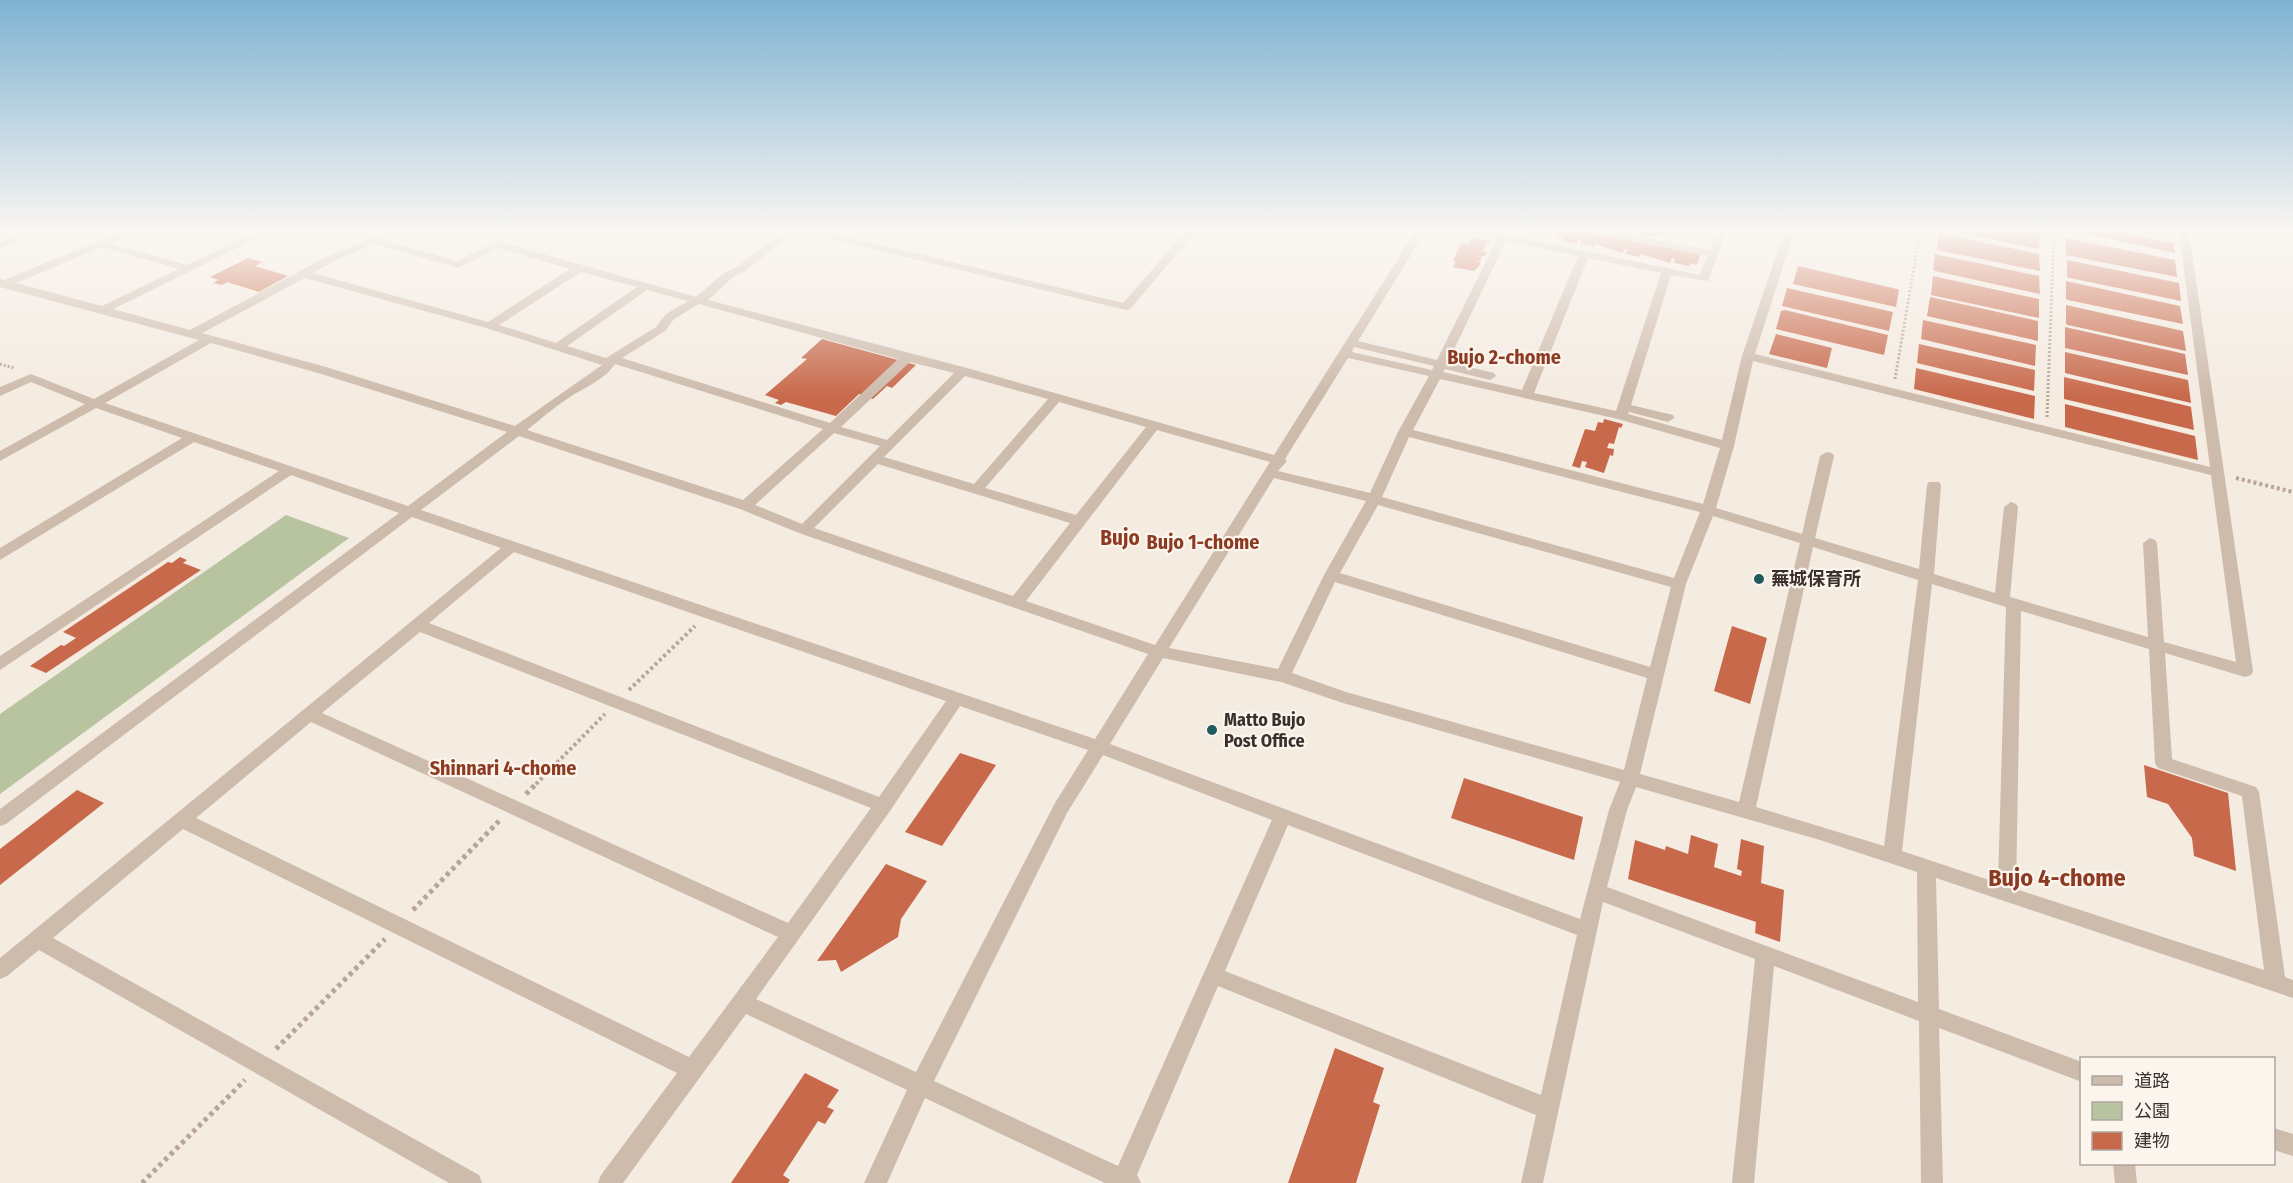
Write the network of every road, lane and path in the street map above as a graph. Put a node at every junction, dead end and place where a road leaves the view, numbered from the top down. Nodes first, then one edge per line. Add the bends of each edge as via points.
1 (14, 287) edge
2 (151, 287) edge
3 (279, 287) edge
4 (351, 287) edge
5 (550, 287) edge
6 (643, 287) edge
7 (650, 287) edge
8 (715, 287) edge
9 (1040, 287) edge
10 (1144, 287) edge
11 (1386, 287) edge
12 (1484, 287) edge
13 (1570, 287) edge
14 (1662, 287) edge
15 (1771, 287) edge
16 (1911, 287) edge
17 (2052, 287) edge
18 (2192, 287) edge
19 (700, 300) junction
20 (104, 310) junction
21 (490, 326) junction
22 (192, 334) junction
23 (210, 339) junction
24 (558, 347) junction
25 (1349, 348) junction
26 (1748, 356) junction
27 (907, 358) junction
28 (610, 361) junction
29 (1439, 370) junction
30 (963, 371) junction
31 (1528, 390) junction
32 (0, 392) edge
33 (1893, 392) junction
34 (1056, 398) junction
35 (96, 404) junction
36 (1622, 411) junction
37 (1668, 418) dead end
38 (1154, 425) junction
39 (832, 428) junction
40 (2046, 430) junction
41 (518, 431) junction
42 (1405, 432) junction
43 (194, 437) junction
44 (890, 446) junction
45 (1727, 446) junction
46 (1827, 456) dead end
47 (0, 457) edge
48 (876, 459) junction
49 (1275, 467) junction
50 (290, 470) junction
51 (2218, 473) junction
52 (1934, 485) dead end
53 (976, 490) junction
54 (2293, 492) edge
55 (1374, 499) junction
56 (745, 506) junction
57 (2011, 507) dead end
58 (1708, 510) junction
59 (411, 511) junction
60 (1079, 521) junction
61 (804, 530) junction
62 (1808, 540) junction
63 (2150, 543) dead end
64 (514, 545) junction
65 (0, 555) edge
66 (1331, 575) junction
67 (1926, 576) junction
68 (1679, 584) junction
69 (2008, 602) junction
70 (1016, 603) junction
71 (708, 613) junction
72 (418, 625) junction
73 (2156, 645) junction
74 (1159, 652) junction
75 (0, 663) edge
76 (1656, 675) junction
77 (1283, 676) junction
78 (956, 699) junction
79 (616, 703) junction
80 (309, 714) junction
81 (1099, 747) junction
82 (1631, 777) junction
83 (884, 806) junction
84 (513, 807) junction
85 (1746, 811) junction
86 (1283, 816) junction
87 (0, 819) edge
88 (180, 819) junction
89 (1892, 856) junction
90 (1926, 867) junction
91 (1596, 891) junction
92 (2007, 894) junction
93 (398, 926) junction
94 (1587, 930) junction
95 (793, 934) junction
96 (38, 939) junction
97 (1765, 955) junction
98 (0, 970) edge
99 (1213, 975) junction
100 (2285, 986) edge
101 (744, 1003) junction
102 (1930, 1016) junction
103 (260, 1065) junction
104 (693, 1070) junction
105 (2080, 1071) edge
106 (920, 1086) junction
107 (1548, 1109) junction
108 (2124, 1165) edge
109 (1125, 1182) edge
110 (142, 1183) edge
111 (471, 1183) edge
112 (609, 1183) edge
113 (875, 1183) edge
114 (1532, 1183) edge
115 (1743, 1183) edge
116 (1932, 1183) edge
117 (2126, 1183) edge

1 - 20 street
2 - 20 street
3 - 22 street
4 - 21 street
5 - 21 street
6 - 24 street
7 - 19 street
8 - 19 street
9 - 10 street via 1126,308
11 - 25 street
12 - 29 street
13 - 31 street
14 - 36 street
15 - 26 street
16 - 33 path
17 - 40 path
18 - 51 street
19 - 27 street
19 - 28 street via 683,306 661,328
20 - 22 street
21 - 24 street
22 - 23 street
23 - 35 street
23 - 41 street
24 - 28 street
25 - 29 street
25 - 49 street
26 - 33 street
26 - 45 street
27 - 30 street
27 - 39 street
28 - 39 street
28 - 41 street via 584,385
29 - 31 street
29 - 42 street
30 - 34 street
30 - 44 street
31 - 36 street
32 - 35 street via 31,378
33 - 40 street
34 - 38 street
34 - 53 street
35 - 43 street
35 - 47 street
36 - 37 street
36 - 45 street
38 - 49 street
38 - 60 street
39 - 44 street
39 - 56 street
40 - 51 street
41 - 56 street
41 - 59 street
42 - 55 street
42 - 58 street
43 - 50 street
43 - 65 street
44 - 48 street
45 - 58 street
46 - 62 street
48 - 53 street
48 - 61 street
49 - 55 street
49 - 74 street
50 - 59 street
50 - 75 street
51 - 54 path
51 - 73 street via 2245,671
52 - 67 street
53 - 60 street
55 - 66 street
55 - 68 street
56 - 61 street
57 - 69 street
58 - 62 street
58 - 68 street
59 - 64 street
59 - 87 street
60 - 70 street
61 - 70 street
62 - 67 street
62 - 85 street
63 - 73 street
64 - 71 street
64 - 72 street
66 - 76 street
66 - 77 street
67 - 69 street
67 - 89 street
68 - 76 street
69 - 73 street
69 - 92 street
70 - 74 street
71 - 78 street
71 - 79 path
72 - 79 street
72 - 80 street
73 - 100 street via 2164,763 2250,792
74 - 77 street
74 - 81 street
76 - 82 street
77 - 82 street via 1343,697
78 - 81 street
78 - 83 street
79 - 83 street
79 - 84 path
80 - 84 street
80 - 88 street
81 - 86 street
81 - 106 street via 1061,808
82 - 85 street
82 - 91 street
83 - 95 street
84 - 93 path
84 - 95 street
85 - 89 street
86 - 94 street
86 - 99 street
88 - 93 street
88 - 96 street
89 - 90 street
90 - 92 street
90 - 102 street
91 - 94 street
91 - 97 street
92 - 100 street
93 - 103 path
93 - 104 street
94 - 107 street
95 - 101 street
96 - 98 street
96 - 103 street
97 - 102 street
97 - 115 street
99 - 107 street
99 - 109 street
101 - 104 street
101 - 106 street
102 - 105 street
102 - 116 street
103 - 110 path
103 - 111 street
104 - 112 street
106 - 109 street
106 - 113 street
107 - 114 street
108 - 117 street

